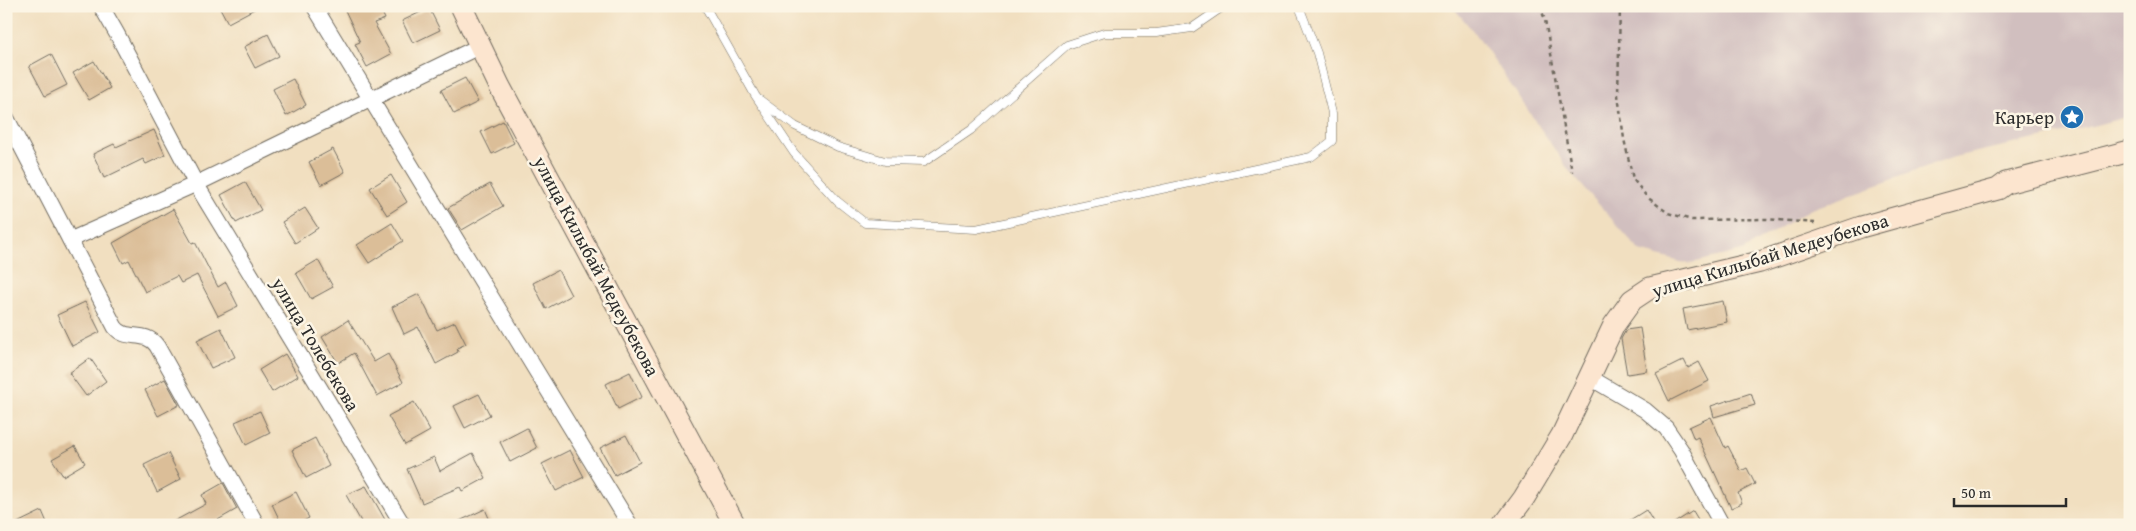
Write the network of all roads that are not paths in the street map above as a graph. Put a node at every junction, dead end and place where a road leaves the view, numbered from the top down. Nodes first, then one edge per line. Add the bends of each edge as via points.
1 (100, 6) edge
2 (314, 6) edge
3 (461, 6) edge
4 (705, 6) edge
5 (1224, 6) edge
6 (1299, 6) edge
7 (480, 46) junction
8 (755, 95) junction
9 (369, 99) junction
10 (6, 117) edge
11 (2130, 151) edge
12 (196, 184) junction
13 (70, 240) junction
14 (1589, 377) junction
15 (256, 525) edge
16 (403, 525) edge
17 (630, 525) edge
18 (735, 525) edge
19 (1504, 525) edge
20 (1722, 525) edge

1 - 12 street, улица Толебекова via 118,34
2 - 9 street
3 - 7 main road, улица Килыбай Медеубекова
4 - 8 lane
5 - 8 lane via 1192,28 1156,33 1104,34 1067,45 971,130 924,162 885,162 838,147 795,126
6 - 8 lane via 1317,53 1332,113 1332,140 1311,157 976,229 865,223 837,201 794,153
7 - 9 street
7 - 18 main road, улица Килыбай Медеубекова
9 - 12 street
9 - 17 street
10 - 13 street
11 - 14 main road, улица Килыбай Медеубекова via 2006,183 1998,189 1861,227 1760,262 1650,288 1632,300 1614,325
12 - 13 street
12 - 16 street, улица Толебекова
13 - 15 street via 119,332 148,337 157,346
14 - 19 main road, улица Килыбай Медеубекова via 1558,442
14 - 20 street via 1645,410 1666,428

